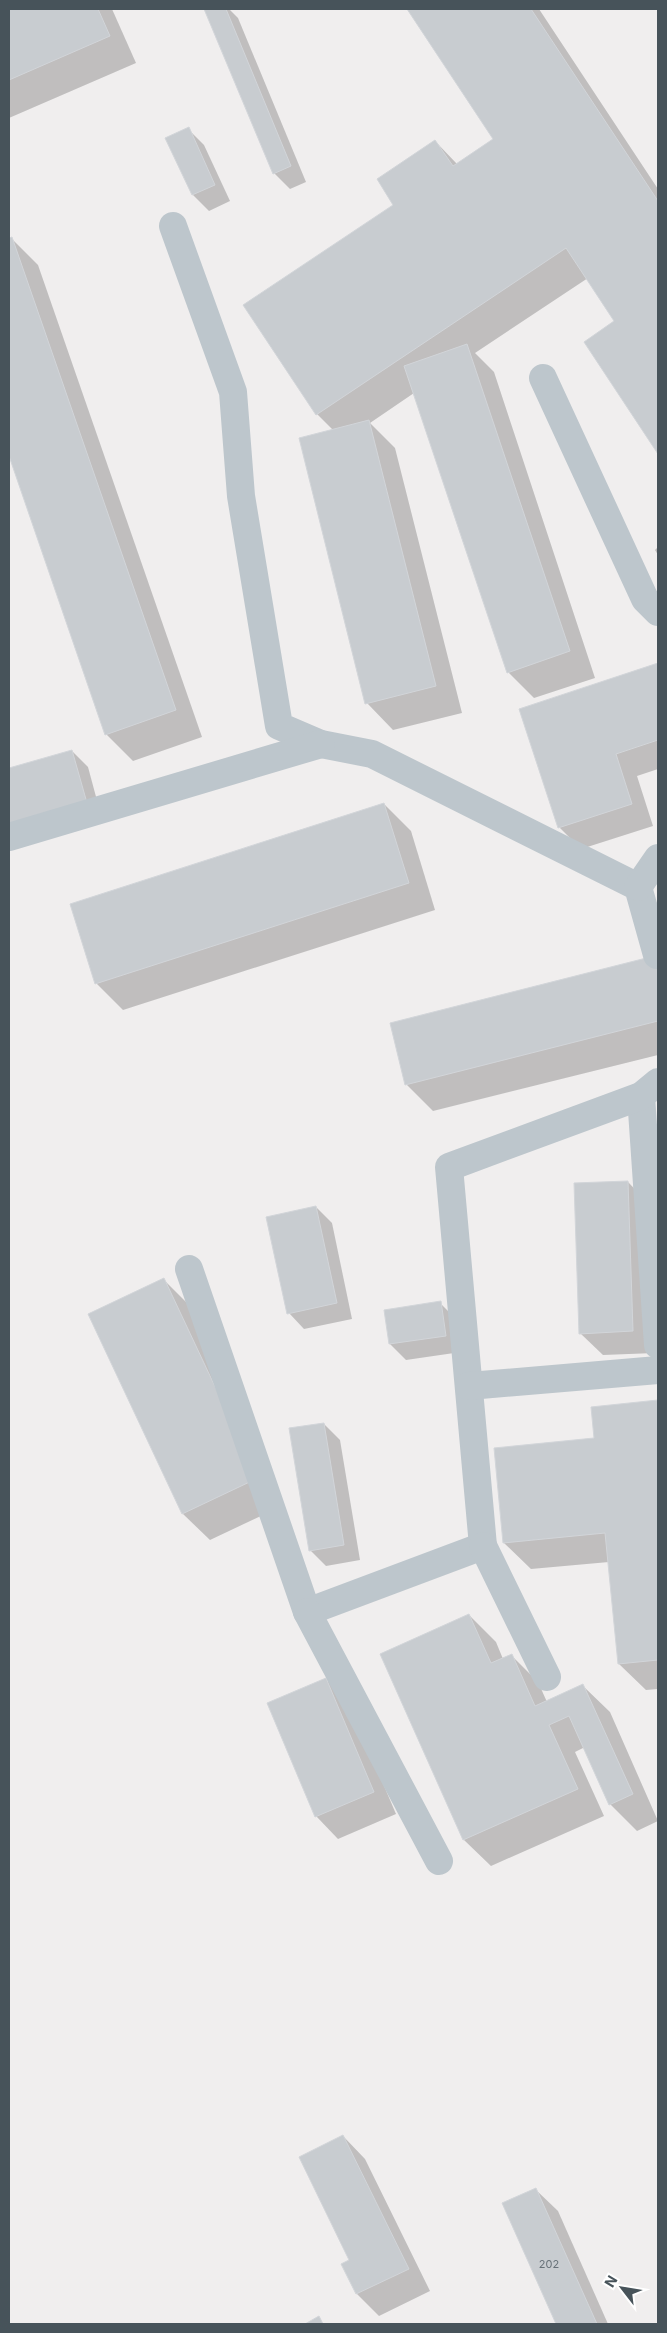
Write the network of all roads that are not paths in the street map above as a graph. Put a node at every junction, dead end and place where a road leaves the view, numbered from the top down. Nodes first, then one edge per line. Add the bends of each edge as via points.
1 (173, 226) dead end
2 (543, 378) dead end
3 (658, 612) edge
4 (320, 744) junction
5 (9, 837) edge
6 (658, 858) edge
7 (638, 887) junction
8 (657, 955) edge
9 (650, 1089) edge
10 (189, 1269) dead end
11 (658, 1346) edge
12 (658, 1370) edge
13 (469, 1386) junction
14 (484, 1546) junction
15 (307, 1612) junction
16 (547, 1677) dead end
17 (439, 1861) dead end

1 - 4 lane via 233,392 241,496 279,726
2 - 3 lane via 645,599
4 - 5 lane
4 - 7 lane via 372,754
6 - 7 lane
7 - 8 lane
9 - 11 lane
9 - 13 lane via 449,1167
10 - 15 lane
12 - 13 lane
13 - 14 lane
14 - 15 lane
14 - 16 lane
15 - 17 lane

